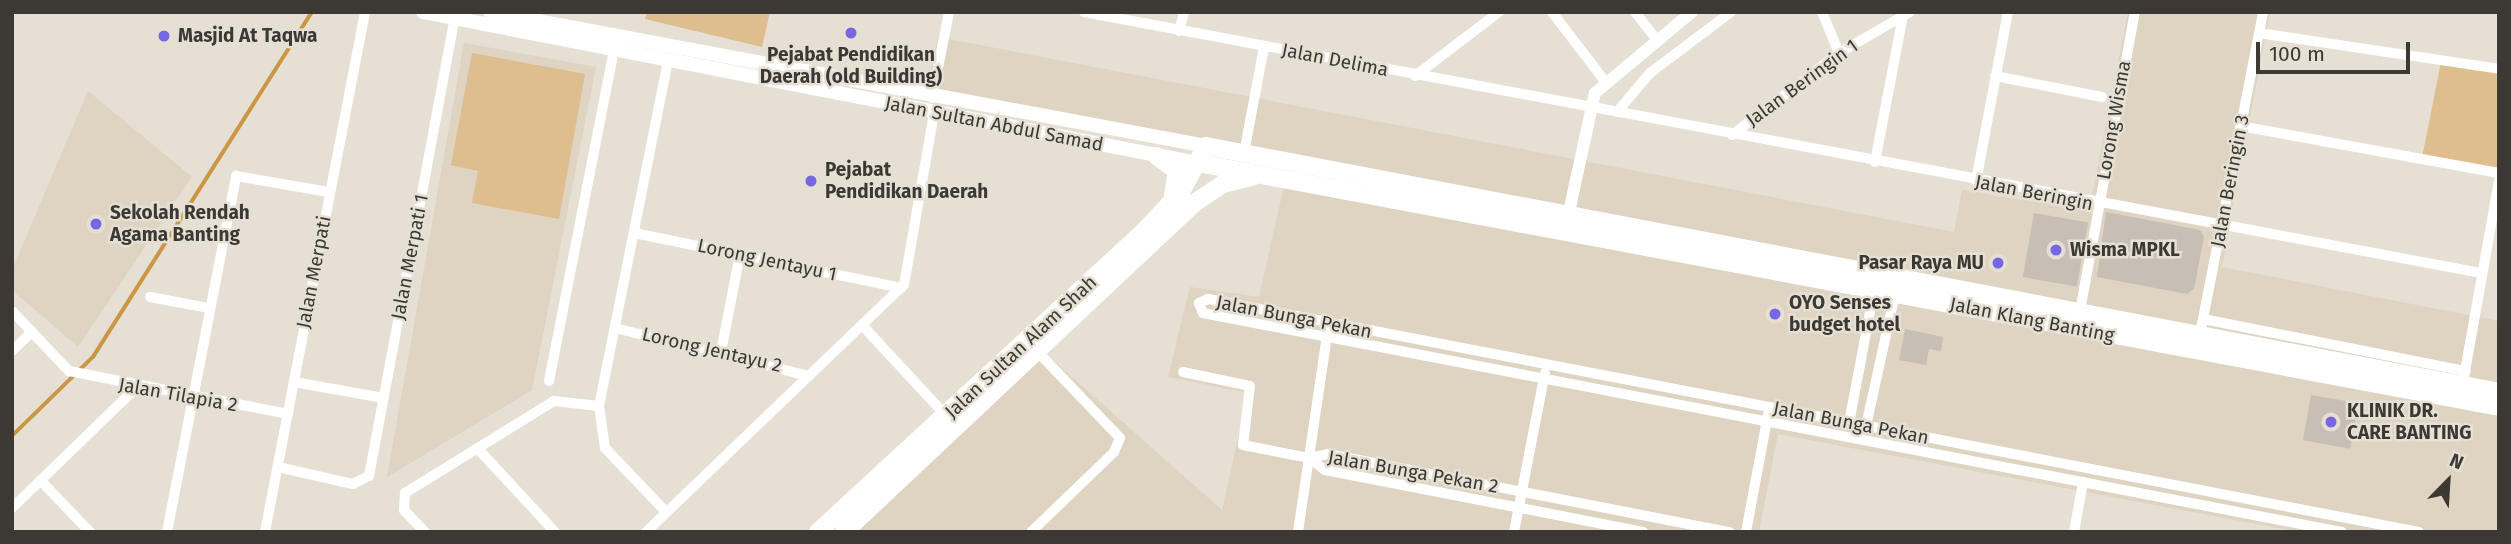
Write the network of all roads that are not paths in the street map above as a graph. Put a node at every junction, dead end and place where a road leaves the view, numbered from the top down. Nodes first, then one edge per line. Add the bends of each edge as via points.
1 (365, 12) edge
2 (424, 12) edge
3 (491, 12) edge
4 (949, 12) edge
5 (1083, 12) edge
6 (1184, 12) edge
7 (1499, 12) edge
8 (1552, 12) edge
9 (1635, 12) edge
10 (1692, 12) edge
11 (1731, 12) edge
12 (1822, 12) edge
13 (2008, 12) edge
14 (2135, 12) edge
15 (2263, 12) edge
16 (1906, 14) edge
17 (455, 18) junction
18 (1179, 31) junction
19 (2259, 33) junction
20 (1656, 39) junction
21 (1264, 47) junction
22 (614, 51) junction
23 (1839, 53) junction
24 (668, 61) junction
25 (2499, 68) edge
26 (1415, 76) junction
27 (1996, 76) junction
28 (1604, 80) junction
29 (2102, 97) dead end
30 (933, 105) junction
31 (1586, 109) junction
32 (1617, 112) junction
33 (2241, 126) junction
34 (1732, 135) junction
35 (1215, 148) junction
36 (1244, 153) junction
37 (1157, 156) junction
38 (1875, 162) junction
39 (1207, 165) junction
40 (2499, 173) edge
41 (1262, 175) junction
42 (1976, 181) junction
43 (2498, 185) edge
44 (329, 192) junction
45 (1172, 204) junction
46 (1193, 204) junction
47 (2098, 205) junction
48 (1567, 225) junction
49 (2220, 229) junction
50 (634, 233) junction
51 (740, 254) junction
52 (2483, 273) junction
53 (901, 288) junction
54 (1860, 288) junction
55 (1895, 294) junction
56 (150, 297) dead end
57 (208, 308) junction
58 (12, 310) edge
59 (2080, 311) junction
60 (1329, 324) junction
61 (862, 326) junction
62 (615, 328) junction
63 (33, 332) junction
64 (2200, 334) junction
65 (1327, 337) junction
66 (1036, 350) junction
67 (12, 351) edge
68 (721, 352) junction
69 (1545, 371) junction
70 (1183, 372) dead end
71 (809, 376) junction
72 (2464, 378) junction
73 (549, 381) dead end
74 (294, 382) junction
75 (136, 388) junction
76 (2499, 392) edge
77 (191, 398) junction
78 (384, 398) junction
79 (599, 406) junction
80 (2499, 407) edge
81 (1770, 408) junction
82 (288, 414) junction
83 (1767, 420) junction
84 (952, 422) junction
85 (1849, 423) junction
86 (1866, 426) junction
87 (479, 450) junction
88 (1309, 458) junction
89 (278, 467) junction
90 (41, 481) junction
91 (2083, 482) junction
92 (2189, 488) junction
93 (1522, 491) junction
94 (2187, 502) junction
95 (12, 508) edge
96 (1519, 508) junction
97 (666, 512) junction
98 (1638, 514) junction
99 (1034, 531) edge
100 (1638, 531) edge
101 (90, 532) edge
102 (167, 532) edge
103 (265, 532) edge
104 (425, 532) edge
105 (555, 532) edge
106 (646, 532) edge
107 (818, 532) edge
108 (844, 532) edge
109 (1298, 532) edge
110 (1514, 532) edge
111 (1730, 532) edge
112 (1746, 532) edge
113 (2074, 532) edge
114 (2342, 532) edge
115 (2419, 532) edge

1 - 44 street, Jalan Merpati
2 - 17 main road, Jalan Sultan Abdul Samad
3 - 30 main road, Jalan Sultan Abdul Samad
4 - 30 street
5 - 18 street, Jalan Delima
6 - 18 street
7 - 26 street
8 - 28 street
9 - 20 street
10 - 20 street
11 - 32 street via 1650,73
12 - 23 street
13 - 27 street
14 - 47 street, Lorong Wisma
15 - 19 street, Jalan Beringin 3
16 - 23 street, Jalan Beringin 1
16 - 38 street
17 - 22 main road, Jalan Sultan Abdul Samad
17 - 78 street, Jalan Merpati 1
18 - 21 street, Jalan Delima
19 - 25 street
19 - 33 street, Jalan Beringin 3
20 - 28 street
21 - 26 street, Jalan Delima
21 - 36 street
22 - 24 main road, Jalan Sultan Abdul Samad
22 - 73 street
23 - 34 street, Jalan Beringin 1
24 - 30 main road, Jalan Sultan Abdul Samad
24 - 50 street
26 - 31 street, Jalan Delima
27 - 29 street
27 - 42 street
28 - 31 street
30 - 35 main road, Jalan Sultan Abdul Samad
30 - 37 main road, Jalan Sultan Abdul Samad
30 - 53 street
31 - 32 street, Jalan Beringin
31 - 48 street
32 - 34 street, Jalan Beringin
33 - 40 street
33 - 49 street, Jalan Beringin 3
34 - 38 street, Jalan Beringin
35 - 36 highway, Jalan Sultan Abdul Samad
35 - 39 highway
36 - 48 highway, Jalan Sultan Abdul Samad
37 - 39 main road, Jalan Sultan Abdul Samad
37 - 45 highway via 1177,171
38 - 42 street, Jalan Beringin
39 - 41 highway, Jalan Sultan Abdul Samad
39 - 45 highway, Jalan Sultan Alam Shah
39 - 46 highway
41 - 46 highway via 1223,184
41 - 48 highway, Jalan Sultan Abdul Samad
42 - 47 street, Jalan Beringin
43 - 52 street
44 - 57 street via 236,176
44 - 74 street, Jalan Merpati
45 - 84 highway, Jalan Sultan Alam Shah
46 - 66 highway, Jalan Sultan Alam Shah
47 - 49 street, Jalan Beringin
47 - 59 street, Lorong Wisma
48 - 54 highway, Jalan Klang Banting
48 - 59 highway, Jalan Klang Banting
49 - 52 street, Jalan Beringin
49 - 64 street, Jalan Beringin 3
50 - 51 street, Lorong Jentayu 1
50 - 62 street
51 - 53 street, Lorong Jentayu 1
51 - 68 street
52 - 72 street
53 - 61 street
54 - 55 highway, Jalan Klang Banting
54 - 85 street via 1871,307
55 - 64 highway, Jalan Klang Banting
55 - 86 street
56 - 57 street
57 - 77 street
58 - 63 street
59 - 64 highway, Jalan Klang Banting
60 - 65 street
60 - 65 street, Jalan Bunga Pekan via 1208,299 1199,303 1203,313
60 - 69 street, Jalan Bunga Pekan
61 - 71 street
61 - 84 street
62 - 68 street, Lorong Jentayu 2
62 - 79 street
63 - 67 street
63 - 75 street, Jalan Tilapia 2 via 69,372
64 - 72 highway, Jalan Klang Banting
64 - 80 highway, Jalan Klang Banting
65 - 69 street, Jalan Bunga Pekan
65 - 88 street
66 - 84 highway, Jalan Sultan Alam Shah
66 - 99 street via 1120,438 1114,452
68 - 71 street, Lorong Jentayu 2
69 - 81 street, Jalan Bunga Pekan
69 - 83 street, Jalan Bunga Pekan
69 - 93 street
70 - 88 street via 1250,386 1241,444
71 - 97 street
72 - 76 highway, Jalan Klang Banting
74 - 78 street
74 - 82 street, Jalan Merpati
75 - 77 street, Jalan Tilapia 2
75 - 90 street
77 - 82 street, Jalan Tilapia 2
77 - 102 street
78 - 89 street, Jalan Merpati 1 via 369,476 353,484
79 - 87 street via 554,401
79 - 97 street via 605,448
81 - 83 street
81 - 85 street, Jalan Bunga Pekan
82 - 89 street, Jalan Merpati
83 - 91 street, Jalan Bunga Pekan
83 - 112 street
84 - 107 highway, Jalan Sultan Alam Shah
84 - 108 highway, Jalan Sultan Alam Shah
85 - 86 street, Jalan Bunga Pekan
86 - 92 street, Jalan Bunga Pekan
87 - 104 street via 402,496 404,510
87 - 105 street
88 - 93 street, Jalan Bunga Pekan 2 via 1328,454
88 - 96 street, Jalan Bunga Pekan 2 via 1325,470
88 - 109 street
89 - 103 street, Jalan Merpati
90 - 95 street
90 - 101 street
91 - 94 street, Jalan Bunga Pekan
91 - 113 street
92 - 94 street
92 - 115 street, Jalan Bunga Pekan
93 - 96 street
93 - 98 street, Jalan Bunga Pekan 2
94 - 114 street, Jalan Bunga Pekan
96 - 100 street, Jalan Bunga Pekan 2
96 - 110 street
97 - 106 street
98 - 100 street
98 - 111 street, Jalan Bunga Pekan 2

